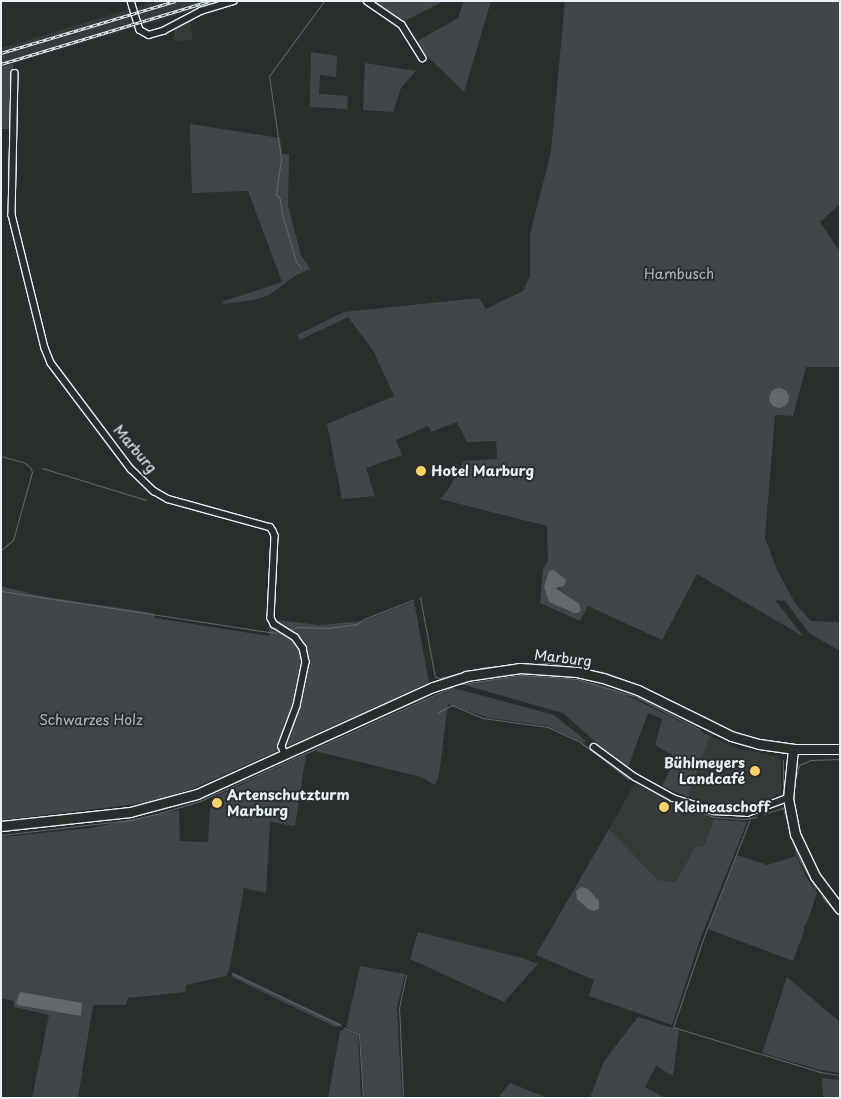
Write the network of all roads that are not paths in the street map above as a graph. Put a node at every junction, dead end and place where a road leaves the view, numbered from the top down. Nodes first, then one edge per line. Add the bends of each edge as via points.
1 (131, 1) edge
2 (234, 1) edge
3 (367, 1) edge
4 (423, 58) dead end
5 (15, 73) dead end
6 (594, 747) dead end
7 (793, 749) junction
8 (840, 749) edge
9 (285, 755) junction
10 (788, 798) junction
11 (1, 826) edge
12 (840, 908) edge

1 - 2 street via 140,30 149,34 164,31 201,11
3 - 4 street via 402,25
5 - 9 street, Marburg via 12,215 45,348 51,363 131,469 154,491 168,499 270,527 273,531 271,618 274,624 295,637 303,648 306,662 297,706 282,746
6 - 10 street via 635,778 673,798 714,811 747,813
7 - 8 street, Marburg
7 - 9 street, Marburg via 731,736 638,690 603,678 577,672 520,668 486,671 454,679
7 - 10 street
9 - 11 street, Marburg via 197,794 155,807 103,816
10 - 12 street via 795,834 804,856 814,876

